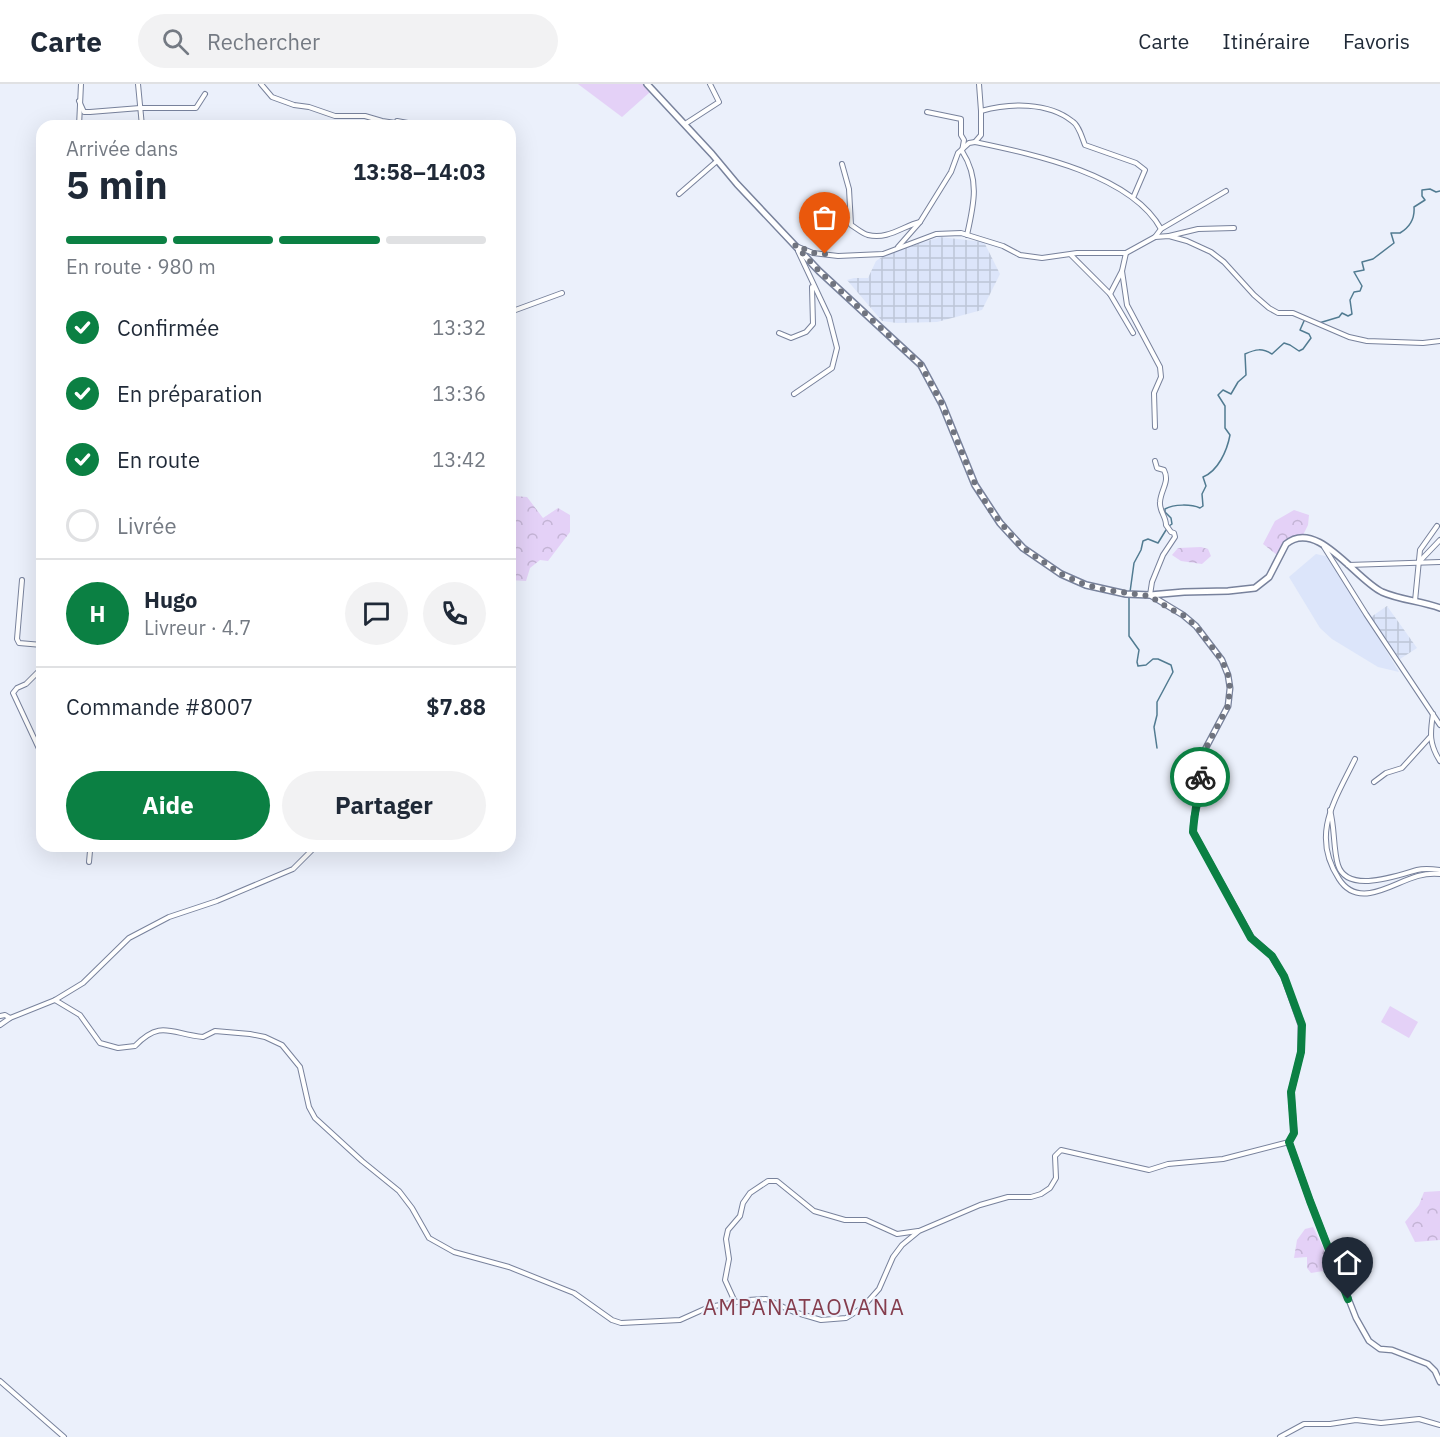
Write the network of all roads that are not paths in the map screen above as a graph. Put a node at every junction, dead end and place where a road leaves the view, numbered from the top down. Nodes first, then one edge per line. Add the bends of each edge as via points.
1 (81, 84) edge
2 (138, 84) edge
3 (261, 84) edge
4 (647, 84) edge
5 (710, 84) edge
6 (979, 84) edge
7 (205, 94) dead end
8 (79, 101) junction
9 (140, 108) junction
10 (981, 111) junction
11 (927, 112) dead end
12 (79, 120) edge
13 (141, 120) edge
14 (380, 120) edge
15 (685, 124) junction
16 (975, 142) junction
17 (962, 152) junction
18 (717, 160) junction
19 (842, 164) dead end
20 (1226, 191) dead end
21 (679, 194) dead end
22 (1133, 198) junction
23 (920, 222) junction
24 (1234, 228) dead end
25 (1161, 229) junction
26 (967, 235) junction
27 (1168, 236) junction
28 (1155, 237) junction
29 (795, 245) junction
30 (896, 249) junction
31 (1126, 253) junction
32 (1070, 254) junction
33 (1122, 271) junction
34 (812, 283) junction
35 (562, 293) dead end
36 (1110, 294) junction
37 (516, 310) edge
38 (779, 333) dead end
39 (1133, 333) dead end
40 (1440, 340) edge
41 (794, 394) dead end
42 (1155, 427) dead end
43 (1155, 461) dead end
44 (1437, 526) dead end
45 (1440, 540) edge
46 (1320, 542) junction
47 (1418, 562) junction
48 (1440, 562) edge
49 (1348, 565) junction
50 (22, 580) dead end
51 (1150, 596) junction
52 (1415, 601) junction
53 (1440, 608) edge
54 (36, 645) edge
55 (36, 674) edge
56 (1433, 714) junction
57 (1440, 725) edge
58 (1430, 737) junction
59 (36, 742) edge
60 (1355, 759) dead end
61 (1440, 761) edge
62 (1374, 782) dead end
63 (1330, 810) junction
64 (90, 852) edge
65 (310, 852) edge
66 (88, 862) dead end
67 (1440, 872) edge
68 (55, 1000) junction
69 (0, 1016) edge
70 (10, 1018) junction
71 (0, 1025) edge
72 (1289, 1142) junction
73 (919, 1231) junction
74 (735, 1302) junction
75 (0, 1381) edge
76 (1440, 1382) edge
77 (1440, 1425) edge
78 (64, 1437) edge
79 (1280, 1437) edge

1 - 8 street
2 - 9 street
3 - 14 street via 272,97 284,102 335,116
4 - 15 main road
5 - 15 street via 719,102
6 - 10 street
7 - 9 street via 196,108
8 - 9 street via 84,112
8 - 12 street
9 - 13 street
10 - 16 street via 981,135
10 - 22 street via 1009,106 1047,107 1074,122 1085,145 1145,170
11 - 17 street via 961,119
15 - 18 main road
16 - 17 street
16 - 22 street via 1056,161 1096,176
17 - 23 street
17 - 26 street via 973,175 974,206
18 - 21 street
18 - 29 main road
19 - 23 street via 849,189 851,225 868,235 891,235
20 - 25 street
22 - 25 street via 1152,213
23 - 30 street
24 - 27 street via 1198,229
25 - 28 street
26 - 30 street via 936,234
26 - 32 street via 1027,257
27 - 28 street
27 - 40 street via 1211,252 1278,313 1293,313 1367,341
28 - 31 street
29 - 30 street via 813,253 838,256 883,254
29 - 34 street
29 - 51 main road via 921,365 942,404 975,484 989,508 1023,548 1061,574 1086,585
31 - 32 street
31 - 33 street
32 - 36 street
33 - 36 street
33 - 42 street via 1127,305 1160,367 1161,377 1154,393
34 - 38 street via 813,324 791,338
34 - 41 street via 829,317 836,356 832,368
35 - 37 street
36 - 39 street
43 - 51 street via 1167,476 1160,508 1175,537 1163,555
44 - 47 street via 1420,550
45 - 47 street
46 - 49 main road
46 - 51 main road via 1305,537 1290,540 1264,583 1247,590
46 - 56 street
47 - 48 street
47 - 49 street
47 - 52 street
49 - 52 main road via 1380,591
50 - 54 street via 17,639 19,644
51 - 72 street via 1196,626 1222,660 1228,675 1228,706 1200,759 1193,832 1251,938 1272,956 1284,976 1302,1025 1301,1052 1291,1092 1294,1133
52 - 53 main road
55 - 59 street via 13,693
56 - 57 street
56 - 58 street
58 - 61 street
58 - 62 street via 1402,768
60 - 63 street
63 - 67 street via 1342,875 1361,882 1419,870
63 - 67 street via 1324,835 1326,847 1336,874 1350,891 1372,893 1421,874
64 - 66 street
65 - 68 street via 293,869 169,916 129,938 83,983
68 - 70 street
68 - 74 street via 80,1015 100,1043 118,1048 135,1046 147,1034 160,1030 203,1037 215,1031 250,1034 282,1045 300,1067 315,1118 399,1191 429,1238 454,1252 509,1267 574,1293 621,1323 680,1320 709,1307
69 - 70 street
70 - 71 street
72 - 73 street via 1223,1159 1168,1164 1149,1170 1061,1150 1055,1156 1056,1178 1041,1194 980,1205
72 - 76 street via 1356,1318 1369,1341 1380,1349 1428,1365
73 - 74 street via 893,1257 879,1288 862,1308 846,1318 821,1320 766,1299
73 - 74 street via 897,1234 866,1220 827,1216 814,1211 777,1181 768,1181 750,1193 740,1216 728,1230 725,1280
75 - 78 street
77 - 79 street via 1419,1419 1381,1423 1356,1420 1305,1424

